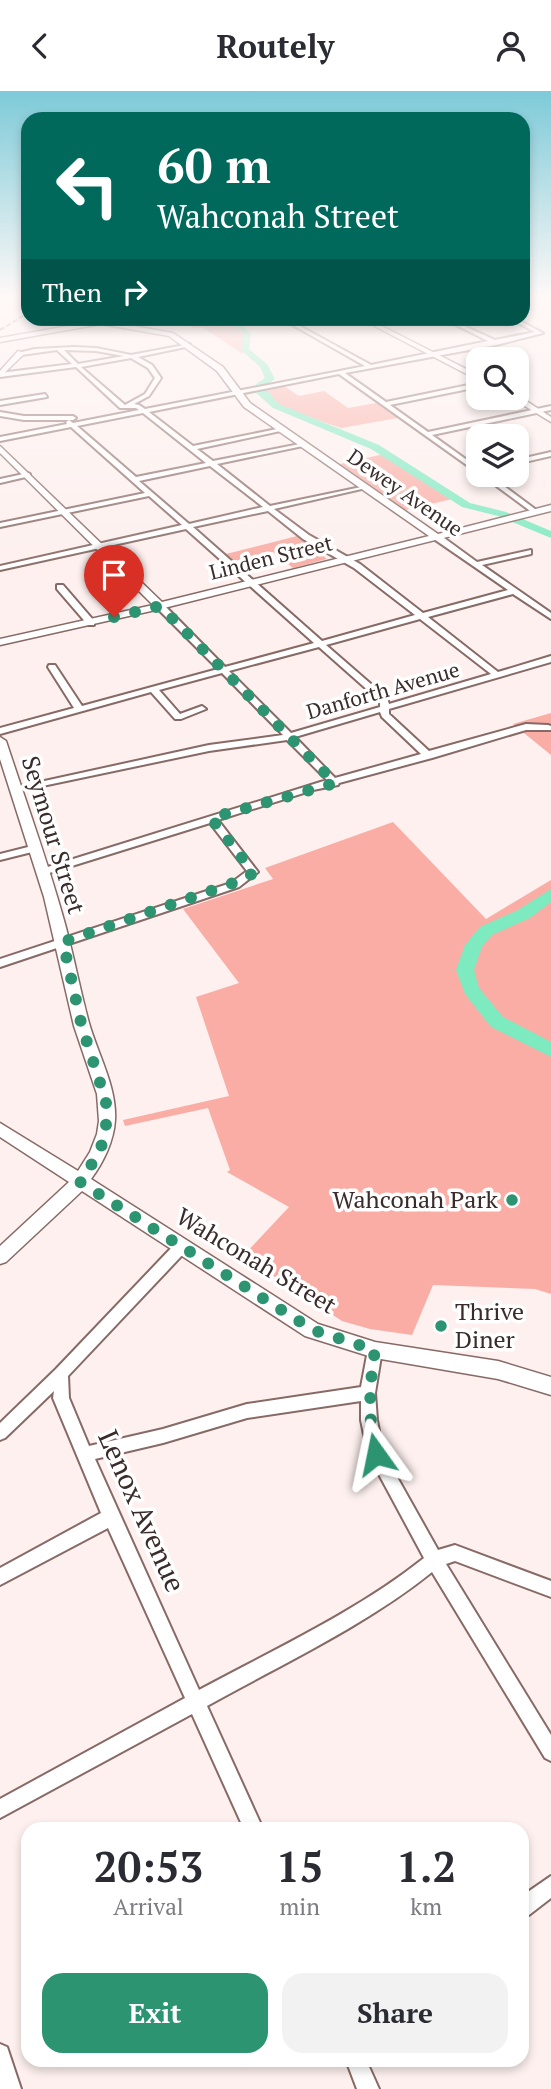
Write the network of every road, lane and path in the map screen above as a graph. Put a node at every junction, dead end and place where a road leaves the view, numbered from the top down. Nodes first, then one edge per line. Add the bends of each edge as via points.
1 (104, 390) edge
2 (150, 390) edge
3 (236, 390) edge
4 (253, 390) edge
5 (365, 390) edge
6 (452, 390) edge
7 (249, 391) joint
8 (238, 393) junction
9 (45, 396) dead end
10 (0, 403) edge
11 (385, 404) junction
12 (529, 406) edge
13 (122, 407) junction
14 (551, 408) edge
15 (144, 411) junction
16 (537, 411) junction
17 (0, 414) edge
18 (551, 420) edge
19 (69, 422) junction
20 (282, 430) junction
21 (427, 434) junction
22 (0, 439) edge
23 (303, 444) junction
24 (0, 448) edge
25 (192, 448) junction
26 (551, 454) edge
27 (529, 459) edge
28 (466, 462) edge
29 (211, 464) junction
30 (28, 475) junction
31 (134, 480) junction
32 (0, 481) edge
33 (364, 487) junction
34 (501, 487) edge
35 (149, 494) junction
36 (551, 508) edge
37 (269, 509) junction
38 (65, 512) junction
39 (535, 512) junction
40 (0, 525) edge
41 (188, 527) junction
42 (437, 537) junction
43 (102, 548) junction
44 (528, 552) dead end
45 (343, 560) junction
46 (476, 564) junction
47 (0, 569) edge
48 (251, 583) junction
49 (60, 587) dead end
50 (514, 591) junction
51 (160, 606) junction
52 (419, 617) junction
53 (551, 617) edge
54 (91, 623) junction
55 (0, 642) edge
56 (318, 645) junction
57 (551, 659) edge
58 (52, 667) dead end
59 (223, 671) junction
60 (497, 675) junction
61 (153, 689) junction
62 (387, 707) junction
63 (79, 709) junction
64 (202, 709) dead end
65 (548, 728) dead end
66 (0, 731) edge
67 (290, 736) junction
68 (0, 741) edge
69 (429, 756) junction
70 (335, 783) junction
71 (17, 790) junction
72 (211, 818) junction
73 (36, 848) junction
74 (0, 857) edge
75 (42, 872) junction
76 (63, 942) junction
77 (0, 963) edge
78 (0, 1129) edge
79 (80, 1182) junction
80 (181, 1246) junction
81 (0, 1257) edge
82 (375, 1350) junction
83 (61, 1374) junction
84 (551, 1386) edge
85 (368, 1393) junction
86 (0, 1433) edge
87 (86, 1454) junction
88 (111, 1517) junction
89 (434, 1560) junction
90 (0, 1577) edge
91 (551, 1589) edge
92 (195, 1702) junction
93 (551, 1752) edge
94 (0, 1809) edge
95 (251, 1822) edge
96 (551, 1887) edge
97 (529, 1903) edge
98 (0, 2054) edge
99 (359, 2067) edge
100 (10, 2089) edge
101 (368, 2089) edge

1 - 13 street
2 - 13 street
3 - 8 street, Dewey Avenue
4 - 7 street
5 - 11 street
6 - 11 street
7 - 8 street
8 - 15 street
8 - 20 street, Dewey Avenue
9 - 10 street
11 - 21 street
12 - 16 street
13 - 15 street via 137,406
13 - 19 street
14 - 16 street
15 - 19 street
15 - 25 street
16 - 18 street
16 - 21 street
17 - 19 street
19 - 22 street
19 - 31 street
20 - 23 street, Dewey Avenue
20 - 25 street
21 - 28 street
23 - 29 street
23 - 33 street, Dewey Avenue
24 - 30 street
25 - 29 street
26 - 27 street
29 - 31 street
29 - 37 street
30 - 32 street
30 - 38 street
31 - 35 street
33 - 37 street
33 - 42 street, Dewey Avenue
34 - 39 street
35 - 38 street
35 - 41 street
36 - 39 street, Linden Street
37 - 41 street
37 - 45 street
38 - 40 street
38 - 43 street
39 - 42 street, Linden Street
41 - 43 street
41 - 48 street
42 - 45 street, Linden Street
42 - 46 street, Dewey Avenue
43 - 47 street
43 - 51 street
44 - 46 street
45 - 48 street, Linden Street
45 - 52 street via 357,566
46 - 50 street, Dewey Avenue
48 - 51 street, Linden Street
48 - 56 street
49 - 54 street
50 - 52 street
50 - 53 street, Dewey Avenue
51 - 54 street, Linden Street
51 - 59 street
52 - 56 street
52 - 60 street
54 - 55 street, Linden Street
56 - 59 street
56 - 62 street
57 - 60 street, Danforth Avenue
58 - 63 street
59 - 61 street
59 - 67 street
60 - 62 street, Danforth Avenue
61 - 63 street
61 - 64 street via 178,717
62 - 67 street, Danforth Avenue
62 - 69 street via 385,715
63 - 66 street
65 - 69 street via 526,727
67 - 70 street
67 - 71 street, Danforth Avenue via 173,755
68 - 71 street, Seymour Street
69 - 70 street
70 - 72 street
71 - 73 street, Seymour Street
72 - 75 street
72 - 76 street via 253,872 235,885
73 - 74 street
73 - 75 street, Seymour Street
75 - 76 street, Seymour Street
76 - 77 street
76 - 79 street, Seymour Street via 82,1027 106,1101 106,1132
78 - 79 street, Wahconah Street
79 - 80 street, Wahconah Street
79 - 81 street, Seymour Street
80 - 82 street, Wahconah Street via 313,1330
80 - 83 street
82 - 84 street, Wahconah Street via 498,1370
82 - 85 street
83 - 86 street
83 - 87 street, Lenox Avenue via 61,1398
85 - 87 street via 247,1411
85 - 89 street via 376,1454
87 - 88 street, Lenox Avenue
88 - 90 street
88 - 92 street, Lenox Avenue
89 - 91 street via 456,1553
89 - 92 street via 347,1619
89 - 93 street
92 - 94 street
92 - 95 street, Lenox Avenue
96 - 97 street
98 - 100 street
99 - 101 street

